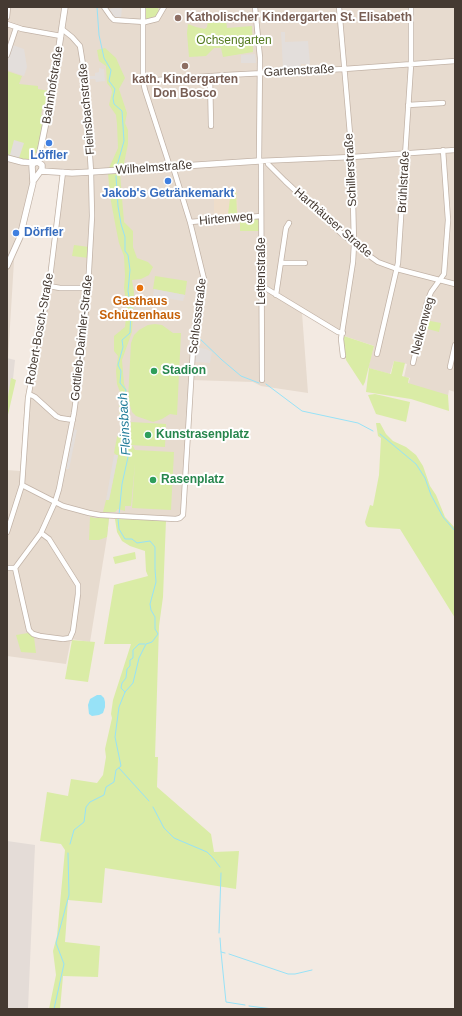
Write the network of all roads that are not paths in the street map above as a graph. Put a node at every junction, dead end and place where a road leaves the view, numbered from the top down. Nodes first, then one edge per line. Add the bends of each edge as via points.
1 (8, 7) edge
2 (65, 7) edge
3 (104, 7) edge
4 (143, 7) edge
5 (164, 7) edge
6 (255, 7) edge
7 (339, 7) edge
8 (411, 7) edge
9 (7, 17) edge
10 (142, 22) junction
11 (7, 24) edge
12 (16, 28) junction
13 (62, 29) junction
14 (61, 36) junction
15 (7, 55) edge
16 (455, 61) edge
17 (411, 65) junction
18 (344, 69) junction
19 (260, 73) junction
20 (210, 76) junction
21 (143, 81) junction
22 (443, 103) dead end
23 (408, 105) junction
24 (211, 126) dead end
25 (443, 150) junction
26 (455, 150) edge
27 (405, 154) junction
28 (352, 157) junction
29 (7, 158) edge
30 (260, 161) junction
31 (268, 161) junction
32 (22, 162) junction
33 (39, 167) junction
34 (172, 167) junction
35 (32, 170) junction
36 (62, 172) junction
37 (92, 172) junction
38 (33, 183) junction
39 (259, 216) junction
40 (190, 222) junction
41 (289, 223) dead end
42 (354, 244) junction
43 (280, 263) junction
44 (305, 263) dead end
45 (7, 266) edge
46 (397, 269) junction
47 (440, 280) junction
48 (455, 284) edge
49 (49, 286) junction
50 (262, 286) junction
51 (88, 288) junction
52 (276, 295) junction
53 (342, 333) junction
54 (455, 345) edge
55 (376, 354) dead end
56 (343, 356) dead end
57 (413, 363) dead end
58 (450, 367) dead end
59 (262, 380) dead end
60 (29, 394) junction
61 (73, 420) junction
62 (22, 485) junction
63 (55, 502) junction
64 (7, 532) edge
65 (41, 533) junction
66 (7, 568) edge
67 (15, 568) junction

1 - 9 street
2 - 13 street, Bahnhofstraße
3 - 10 street via 114,20
4 - 10 street, Schlossstraße
5 - 10 street via 157,19
6 - 19 street, Lettenstraße
7 - 18 street, Schillerstraße
8 - 17 street, Brühlstraße
10 - 21 street, Schlossstraße
11 - 12 street
12 - 14 street
12 - 15 street
13 - 14 street, Bahnhofstraße
13 - 37 street, Fleinsbachstraße via 80,46 84,65
14 - 33 street, Bahnhofstraße
16 - 17 street, Gartenstraße
17 - 18 street, Gartenstraße
17 - 23 street, Brühlstraße
18 - 19 street, Gartenstraße
18 - 28 street, Schillerstraße
19 - 20 street, Gartenstraße
19 - 30 street, Lettenstraße
20 - 21 street, Gartenstraße
20 - 24 street
21 - 34 street, Schlossstraße
22 - 23 street
23 - 27 street, Brühlstraße
25 - 26 street
25 - 27 street
25 - 47 street, Nelkenweg via 448,220 444,274
27 - 28 street
27 - 46 street, Brühlstraße
28 - 31 street
28 - 42 street, Schillerstraße
29 - 32 street
30 - 31 street
30 - 34 street, Wilhelmstraße
30 - 39 street, Lettenstraße
31 - 42 street, Harthäuser Straße via 276,172
32 - 33 street, Wilhelmstraße
32 - 35 street
33 - 35 street, Bahnhofstraße via 32,166
33 - 36 street, Wilhelmstraße
33 - 38 street, Bahnhofstraße
34 - 37 street, Wilhelmstraße
34 - 40 street, Schlossstraße
35 - 38 street, Bahnhofstraße
36 - 37 street, Wilhelmstraße
36 - 49 street, Robert-Bosch-Straße
37 - 51 street, Gottlieb-Daimler-Straße via 92,232
38 - 45 street, Bahnhofstraße via 20,237
39 - 40 street, Hirtenweg
39 - 50 street, Lettenstraße
40 - 63 street, Schlossstraße via 204,279 193,352 184,513 176,519 100,515
41 - 43 street
42 - 46 street, Harthäuser Straße via 378,262
42 - 53 street, Schillerstraße
43 - 44 street
43 - 52 street
46 - 47 street, Harthäuser Straße
46 - 55 street, Brühlstraße
47 - 48 street, Harthäuser Straße
47 - 57 street, Nelkenweg via 427,302
49 - 51 street
49 - 60 street, Robert-Bosch-Straße
50 - 52 street
50 - 59 street, Lettenstraße
51 - 61 street, Gottlieb-Daimler-Straße
52 - 53 street
53 - 56 street, Schillerstraße
54 - 58 street
60 - 61 street via 56,416
60 - 62 street, Robert-Bosch-Straße
61 - 63 street, Gottlieb-Daimler-Straße
62 - 63 street
62 - 64 street, Robert-Bosch-Straße
63 - 65 street, Gottlieb-Daimler-Straße
65 - 67 street, Gottlieb-Daimler-Straße
65 - 67 street via 49,539 78,585 70,638 40,636 29,630
66 - 67 street

